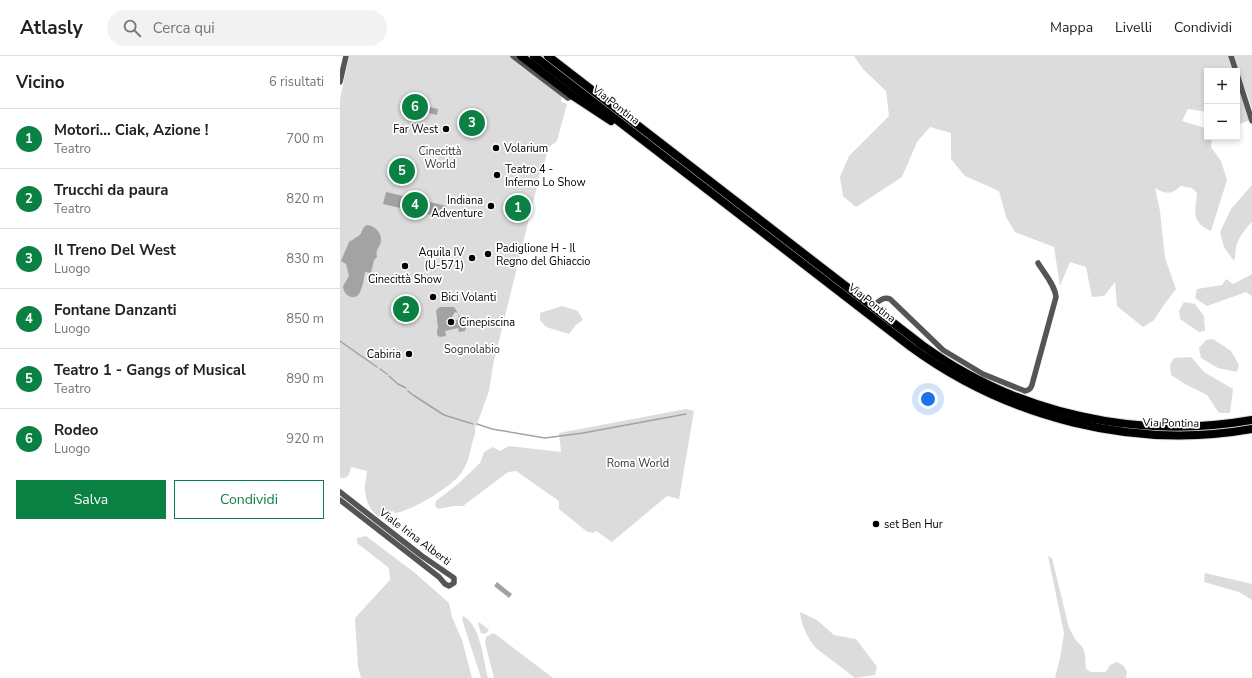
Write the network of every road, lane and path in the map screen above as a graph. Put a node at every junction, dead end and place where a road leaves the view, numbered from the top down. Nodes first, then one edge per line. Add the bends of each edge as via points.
1 (346, 56) edge
2 (513, 56) edge
3 (520, 56) edge
4 (534, 56) edge
5 (548, 56) edge
6 (1231, 56) edge
7 (1235, 68) edge
8 (340, 82) edge
9 (1240, 83) edge
10 (572, 96) junction
11 (1252, 121) edge
12 (682, 170) junction
13 (1038, 263) dead end
14 (873, 306) junction
15 (1252, 420) edge
16 (1252, 429) edge
17 (340, 492) edge
18 (340, 500) edge

1 - 8 street
2 - 10 street via 568,98
3 - 10 highway
4 - 12 highway, Via Pontina
5 - 14 highway, Via Pontina
6 - 7 street
9 - 11 street
10 - 12 highway via 671,166
12 - 16 highway, Via Pontina via 918,352 946,371 986,392 1052,417 1094,427 1188,435
13 - 14 street via 1053,286 1056,296 1031,388 1025,391 983,374 943,350 890,299 883,298
14 - 15 highway, Via Pontina via 922,345 966,373 997,389 1042,406 1094,420 1150,426 1196,427
17 - 18 street, Viale Irina Alberti via 454,578 454,583 449,586 446,584

